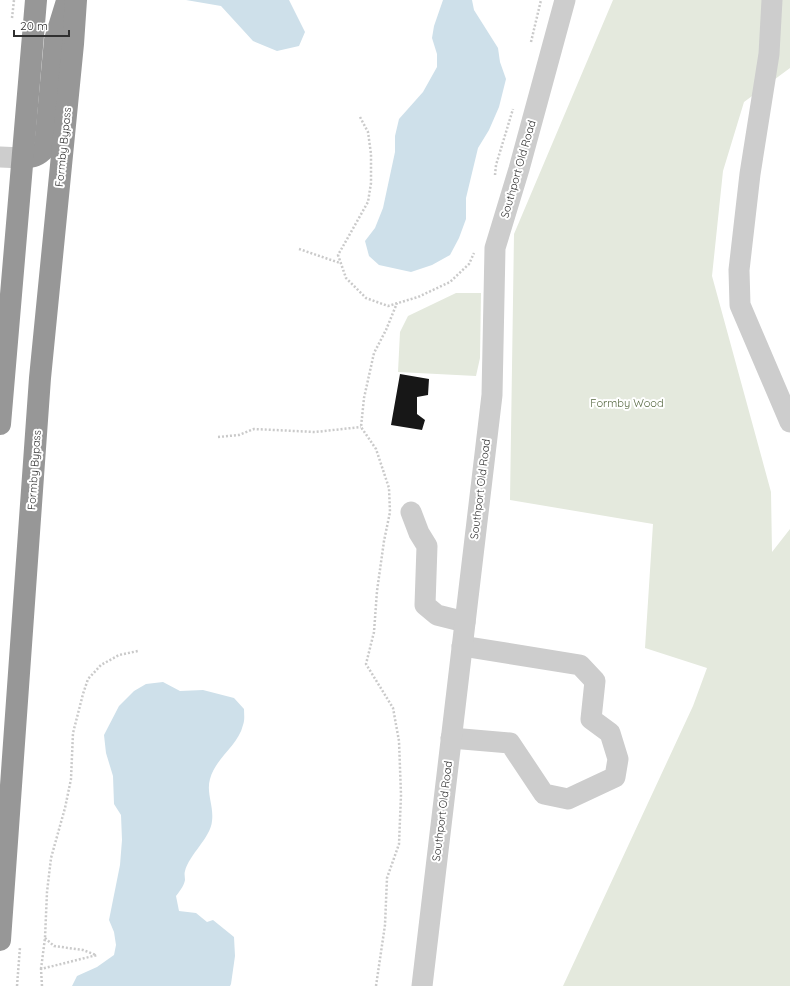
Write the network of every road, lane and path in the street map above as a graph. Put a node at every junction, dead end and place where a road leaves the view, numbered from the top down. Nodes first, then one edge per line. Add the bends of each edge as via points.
1 (36, 0) edge
2 (68, 0) edge
3 (76, 0) edge
4 (541, 0) edge
5 (566, 0) edge
6 (772, 0) edge
7 (531, 46) dead end
8 (515, 105) dead end
9 (360, 117) dead end
10 (0, 157) edge
11 (23, 158) junction
12 (495, 179) dead end
13 (299, 249) dead end
14 (475, 251) dead end
15 (341, 263) junction
16 (397, 303) junction
17 (790, 422) edge
18 (0, 424) edge
19 (361, 427) junction
20 (218, 437) dead end
21 (411, 512) dead end
22 (465, 622) junction
23 (462, 646) junction
24 (138, 651) dead end
25 (451, 738) junction
26 (45, 938) junction
27 (0, 940) edge
28 (41, 969) junction
29 (42, 986) edge
30 (376, 986) edge
31 (422, 986) edge

1 - 11 highway
2 - 11 highway via 55,40 45,148 40,154
3 - 27 highway, Formby Bypass via 40,378
4 - 7 path
5 - 22 street, Southport Old Road via 495,248 492,395
6 - 17 street via 769,54 750,174 739,270 740,305
8 - 12 path via 496,165
9 - 15 path via 368,132 371,183 368,202 338,255
10 - 11 street
11 - 18 highway
13 - 15 path
14 - 16 path via 469,264 450,282 418,297
15 - 16 path via 346,278 366,298 388,306
16 - 19 path via 374,354 364,398
19 - 20 path via 314,432 254,429 239,435
19 - 30 path via 376,449 389,488 390,512 379,577 374,632 366,664 392,708 399,741 401,795 399,844 387,878 385,925
21 - 22 street via 418,533 426,546 425,605 437,615
22 - 23 street, Southport Old Road
23 - 25 street, Southport Old Road
23 - 25 street via 580,665 595,681 591,719 610,733 618,759 615,777 568,799 544,794 510,743
24 - 26 path via 119,655 100,665 88,679 83,694 74,733 71,779 51,858
25 - 31 street, Southport Old Road
26 - 28 path
26 - 28 path via 54,946 83,950 97,955
28 - 29 path

